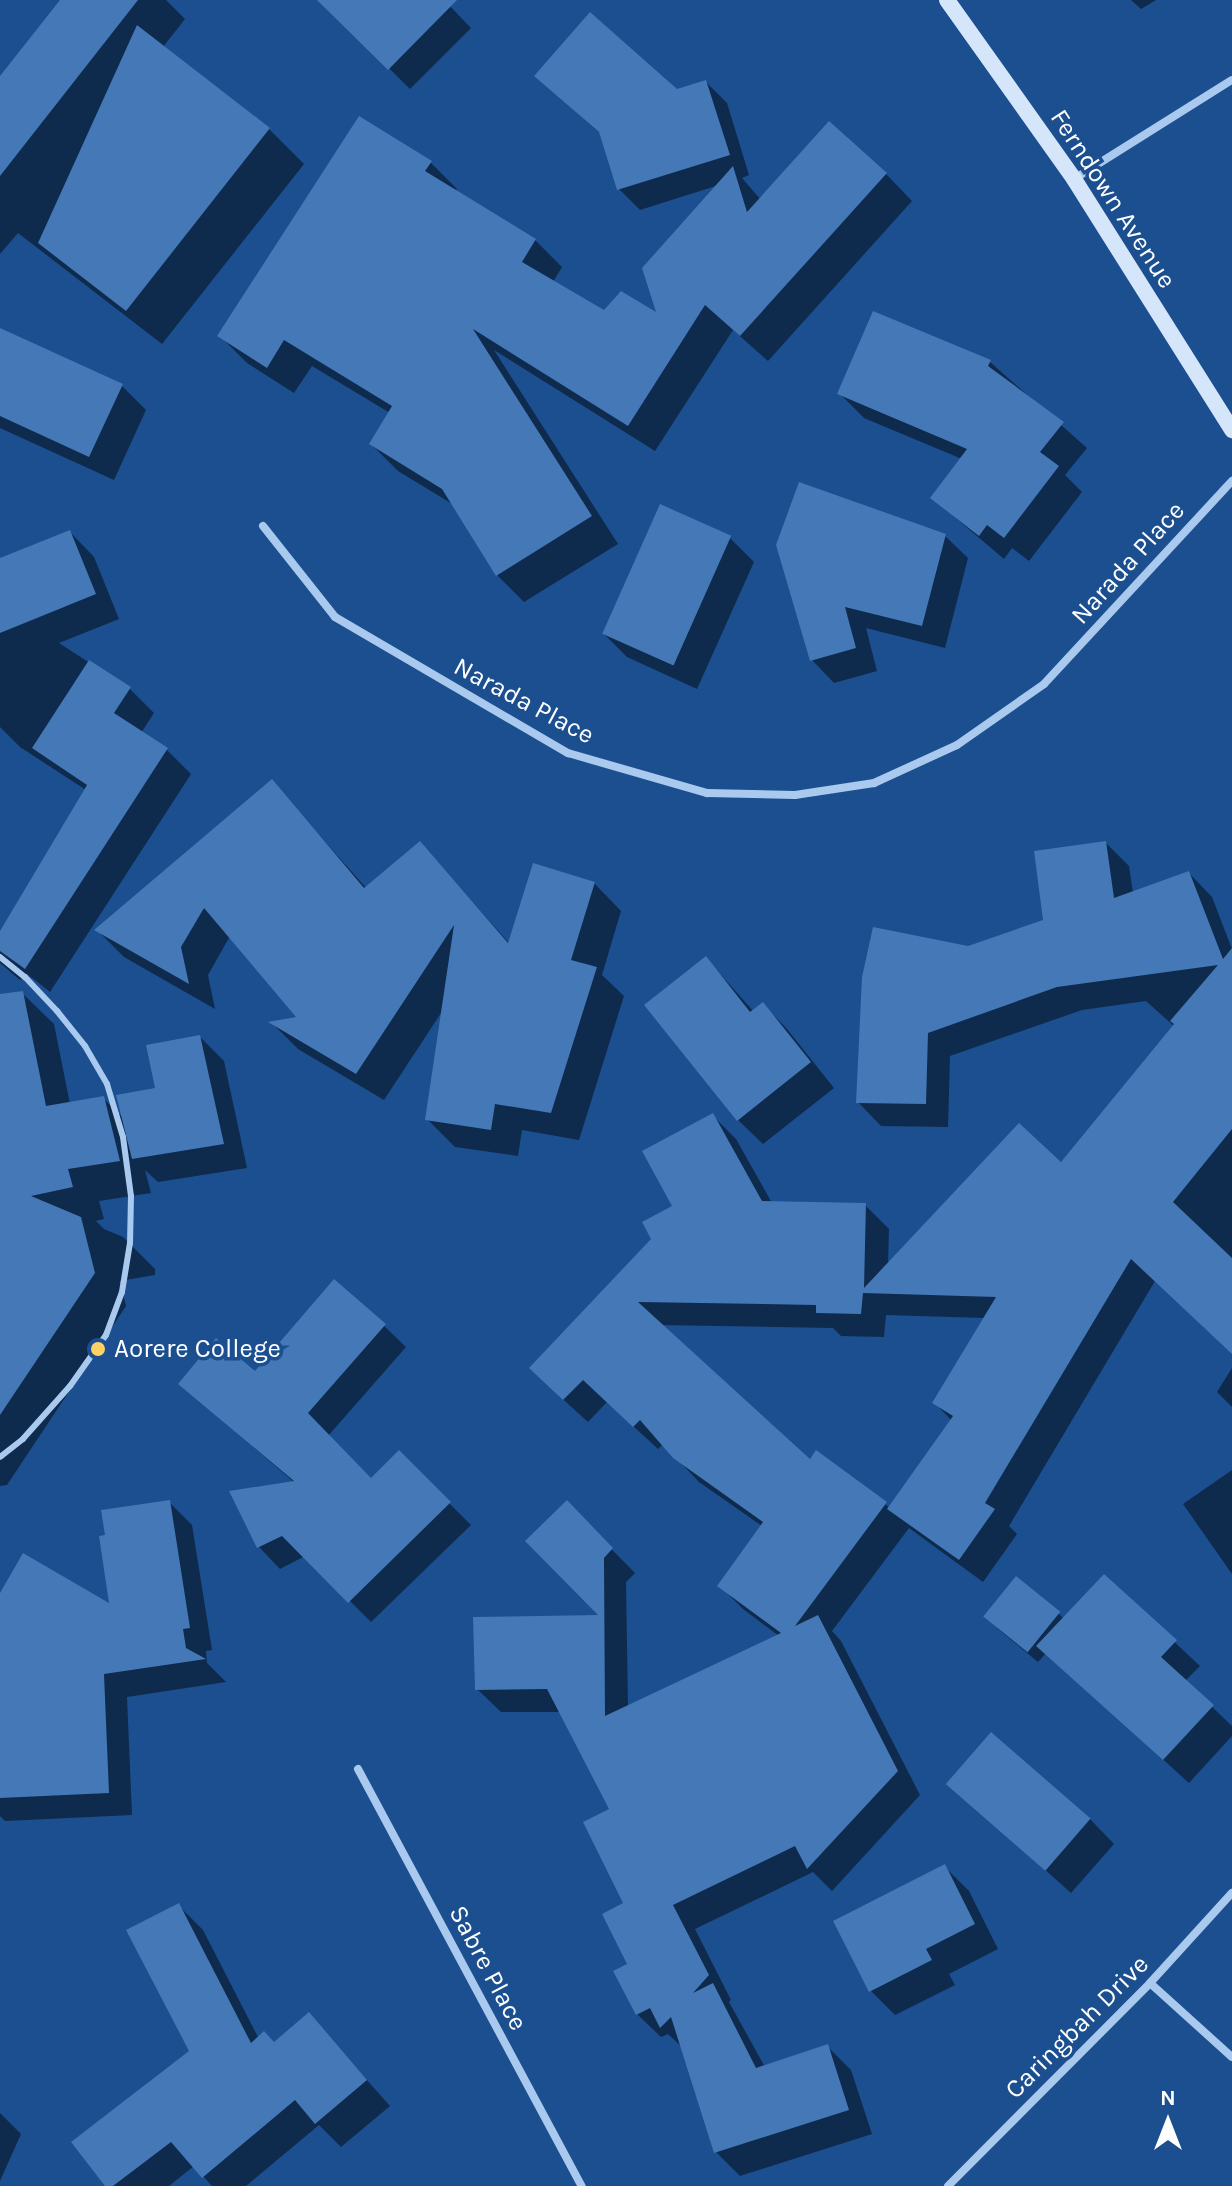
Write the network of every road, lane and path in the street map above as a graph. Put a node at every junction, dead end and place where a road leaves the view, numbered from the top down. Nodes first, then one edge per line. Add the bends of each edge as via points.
1 (947, 0) edge
2 (1232, 80) edge
3 (1074, 179) junction
4 (1232, 430) edge
5 (1232, 481) edge
6 (263, 526) dead end
7 (0, 957) edge
8 (0, 1457) edge
9 (358, 1769) dead end
10 (1232, 1893) edge
11 (1150, 1983) junction
12 (1232, 2057) edge
13 (582, 2186) edge
14 (948, 2186) edge

1 - 3 main road, Ferndown Avenue
2 - 3 street
3 - 4 main road, Ferndown Avenue
5 - 6 street, Narada Place via 1044,684 957,745 874,783 795,795 707,793 568,753 335,617
7 - 8 lane via 57,1011 107,1084 123,1137 131,1196 122,1292 106,1335 61,1397
9 - 13 street, Sabre Place
10 - 11 street, Caringbah Drive
11 - 12 street
11 - 14 street, Caringbah Drive

